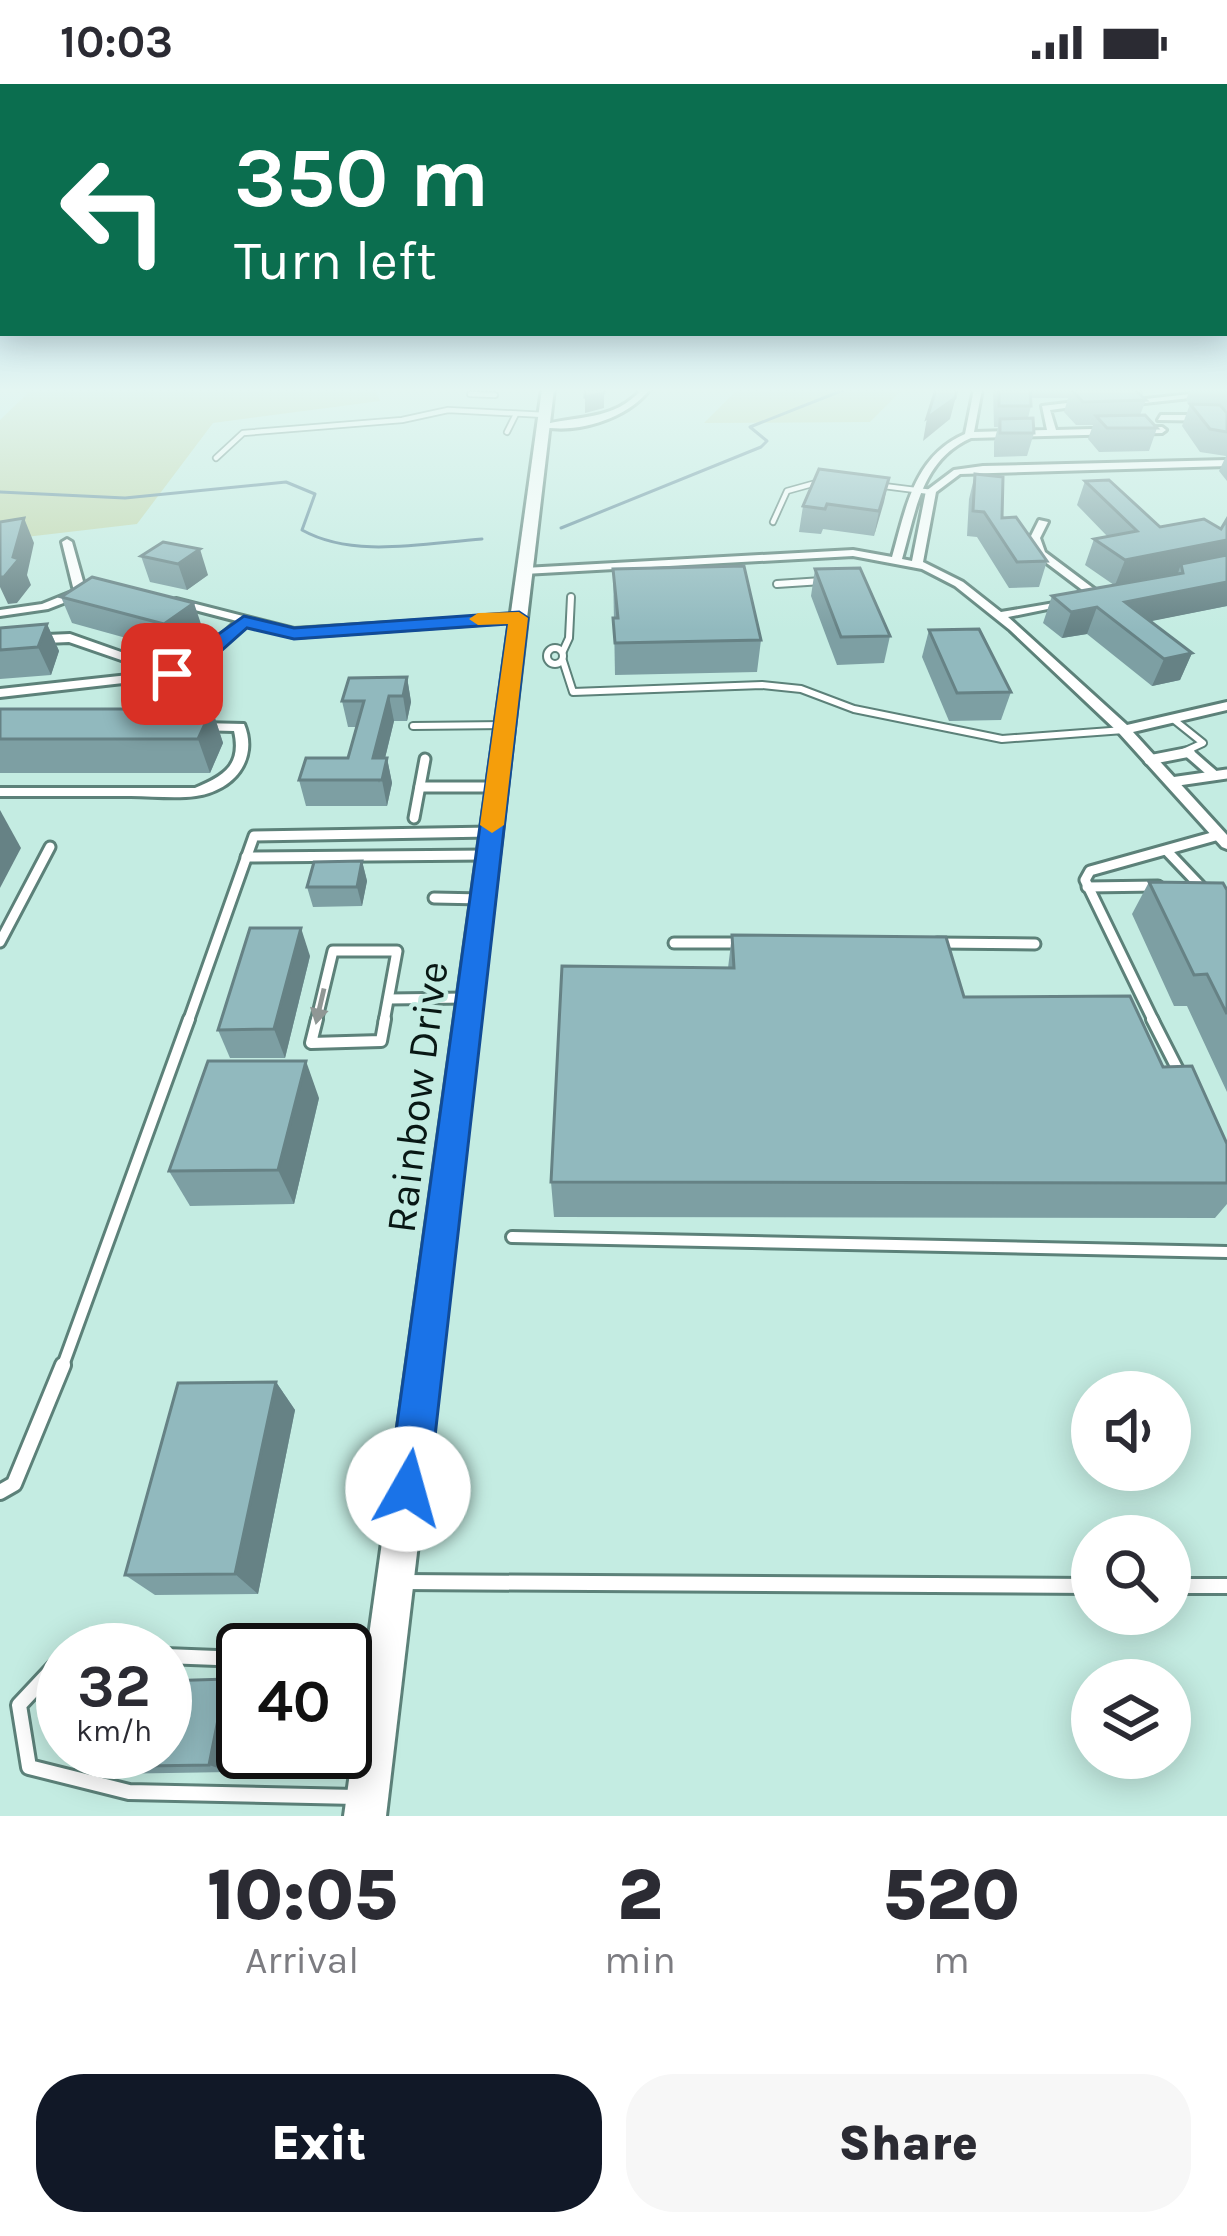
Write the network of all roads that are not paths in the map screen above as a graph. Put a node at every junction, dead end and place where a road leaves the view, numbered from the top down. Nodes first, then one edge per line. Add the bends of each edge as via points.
1 (533, 470) edge
2 (926, 470) edge
3 (976, 470) edge
4 (839, 480) edge
5 (858, 483) edge
6 (917, 490) junction
7 (931, 492) junction
8 (772, 522) dead end
9 (1043, 522) dead end
10 (67, 542) dead end
11 (897, 558) junction
12 (917, 564) junction
13 (524, 571) junction
14 (842, 580) edge
15 (777, 584) dead end
16 (80, 592) junction
17 (96, 592) edge
18 (1115, 593) edge
19 (1097, 596) junction
20 (571, 597) dead end
21 (168, 599) edge
22 (0, 613) edge
23 (998, 616) junction
24 (519, 618) junction
25 (244, 621) junction
26 (0, 641) edge
27 (563, 656) junction
28 (514, 657) junction
29 (172, 674) junction
30 (0, 693) edge
31 (1221, 707) edge
32 (1173, 718) junction
33 (1227, 719) edge
34 (505, 725) junction
35 (413, 726) dead end
36 (191, 727) edge
37 (1124, 730) junction
38 (1189, 753) junction
39 (425, 759) dead end
40 (1149, 760) junction
41 (1213, 774) junction
42 (1227, 774) edge
43 (1171, 782) junction
44 (496, 787) junction
45 (420, 788) junction
46 (0, 792) edge
47 (414, 818) dead end
48 (1225, 841) edge
49 (489, 844) junction
50 (50, 847) dead end
51 (1167, 851) junction
52 (246, 857) junction
53 (1200, 886) junction
54 (1087, 887) junction
55 (434, 898) dead end
56 (483, 899) junction
57 (1213, 901) edge
58 (0, 942) edge
59 (674, 943) dead end
60 (764, 943) edge
61 (922, 944) edge
62 (1035, 944) dead end
63 (471, 998) junction
64 (389, 999) junction
65 (1186, 1086) edge
66 (512, 1237) dead end
67 (1227, 1252) edge
68 (0, 1492) edge
69 (396, 1582) junction
70 (1071, 1586) edge
71 (1191, 1586) edge
72 (1227, 1586) edge
73 (372, 1664) edge
74 (385, 1664) junction
75 (36, 1687) edge
76 (36, 1769) edge
77 (77, 1779) edge
78 (367, 1807) edge

1 - 13 street, Rainbow Drive
2 - 6 street
3 - 7 street via 957,472
4 - 8 lane via 787,491
5 - 6 lane
6 - 7 lane
6 - 11 street
7 - 12 street
9 - 19 street via 1035,538 1040,553
10 - 16 street
11 - 12 street
11 - 13 street via 752,556
12 - 23 street
13 - 24 street, Rainbow Drive
14 - 15 lane
16 - 17 street
16 - 22 street
18 - 19 street
19 - 23 street
20 - 27 lane
21 - 25 street
23 - 37 street
24 - 25 street via 294,634
24 - 28 street, Rainbow Drive
25 - 29 street
26 - 29 street via 70,638
27 - 28 lane
27 - 37 lane via 573,692 762,685 1001,740
28 - 34 street, Rainbow Drive
29 - 30 street
31 - 32 street
31 - 33 lane
32 - 37 street
32 - 38 lane via 1203,742
34 - 35 lane
34 - 44 street, Rainbow Drive
36 - 46 street via 239,727 246,744 241,765 196,793
37 - 40 street
38 - 40 lane
38 - 41 lane
39 - 45 lane
40 - 43 street
41 - 42 lane
41 - 43 lane
43 - 48 street
44 - 45 lane
44 - 49 street, Rainbow Drive
45 - 47 lane
48 - 51 lane
49 - 52 lane
49 - 52 lane via 254,836
49 - 56 street, Rainbow Drive
50 - 58 lane
51 - 53 lane
51 - 54 lane via 1090,871
52 - 68 lane via 89,1303 14,1484
53 - 54 lane
53 - 57 lane
54 - 65 lane
55 - 56 lane
56 - 63 street, Rainbow Drive
59 - 60 lane
61 - 62 lane
63 - 64 lane
63 - 69 street, Rainbow Drive
64 -> 64 lane via 398,951 333,951 311,1043 382,1041
66 - 67 lane
69 - 70 lane
69 - 74 street, Rainbow Drive
71 - 72 lane
73 - 74 lane
74 - 78 street, Rainbow Drive
75 - 76 lane via 19,1705 29,1767
77 - 78 lane via 129,1792

